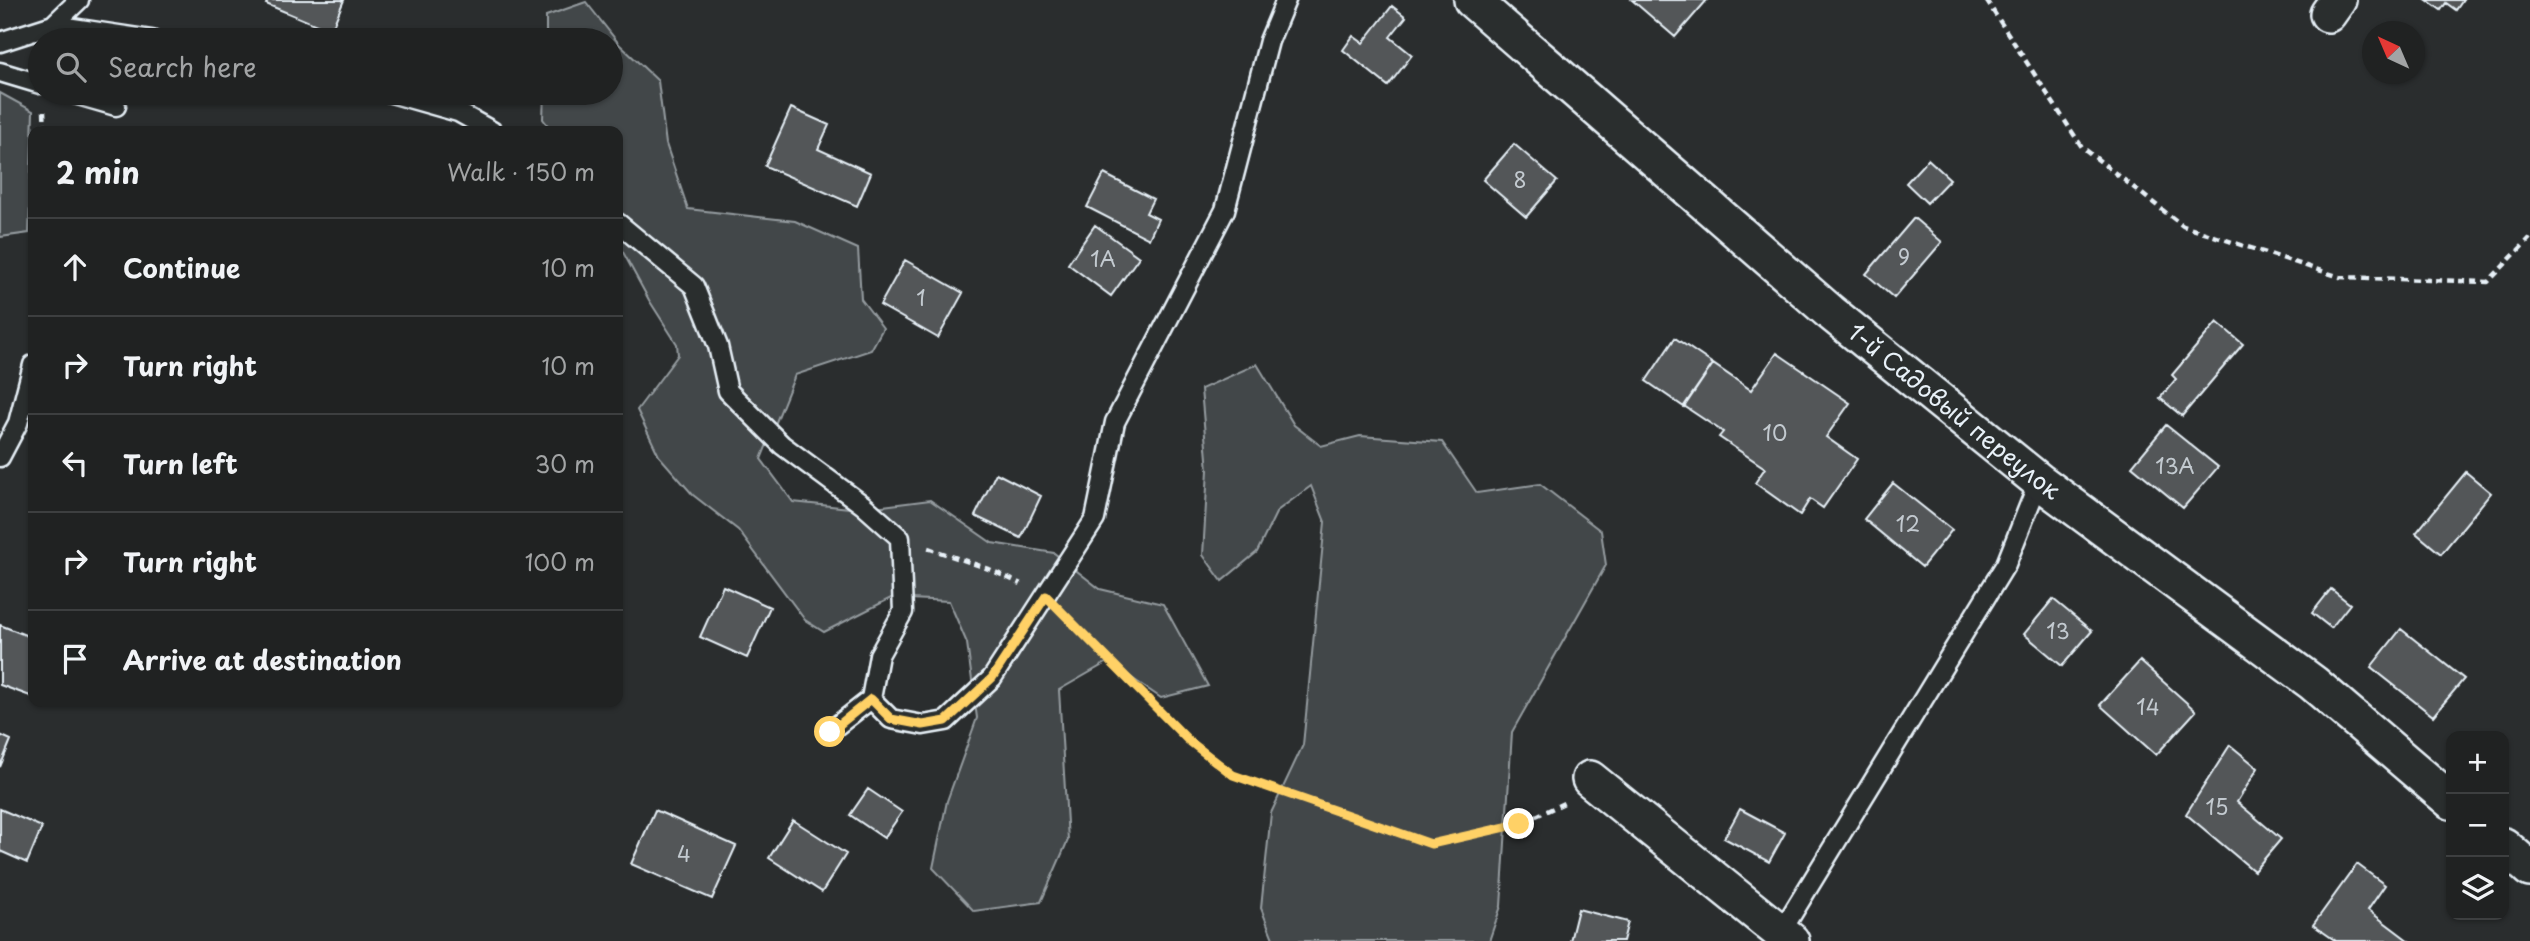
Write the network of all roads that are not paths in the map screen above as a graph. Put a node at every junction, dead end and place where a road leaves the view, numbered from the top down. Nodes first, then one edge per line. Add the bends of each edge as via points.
1 (79, 0) edge
2 (1286, 0) edge
3 (1472, 0) edge
4 (53, 25) junction
5 (44, 28) edge
6 (73, 28) edge
7 (28, 33) edge
8 (0, 42) edge
9 (0, 72) edge
10 (28, 80) edge
11 (113, 105) edge
12 (436, 105) edge
13 (116, 106) dead end
14 (484, 126) edge
15 (623, 227) edge
16 (28, 384) edge
17 (0, 457) edge
18 (2039, 481) junction
19 (871, 699) junction
20 (830, 732) dead end
21 (1595, 782) road end
22 (2446, 797) edge
23 (2509, 850) edge
24 (2530, 869) edge
25 (1786, 937) edge

1 - 4 lane
2 - 19 lane via 1269,41 1225,210 1115,422 1095,519 992,678 946,721 923,725 891,719
3 - 18 street, 1-й Садовый переулок via 1830,312
4 - 5 lane
4 - 6 lane
7 - 8 lane
9 - 10 lane
11 - 13 lane
12 - 14 lane
15 - 19 lane via 694,286 719,346 728,391 782,445 901,538 903,612 879,655
16 - 17 lane via 18,423
18 - 22 street, 1-й Садовый переулок via 2313,682
18 - 25 lane via 2006,564
19 - 20 lane
21 - 25 street
23 - 24 street

